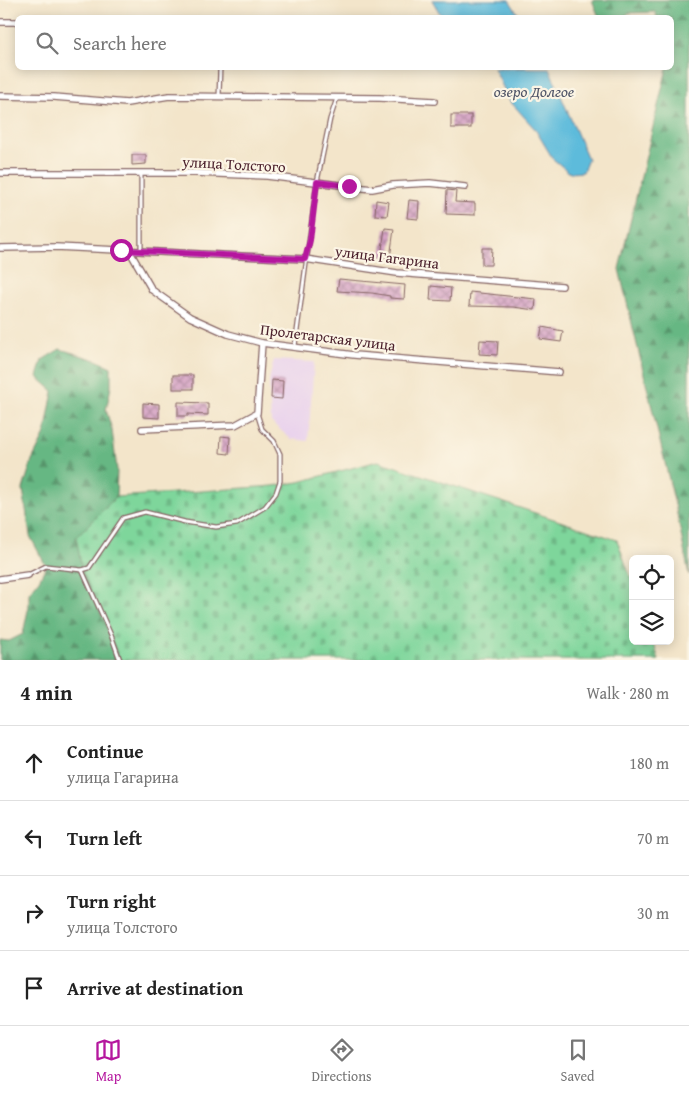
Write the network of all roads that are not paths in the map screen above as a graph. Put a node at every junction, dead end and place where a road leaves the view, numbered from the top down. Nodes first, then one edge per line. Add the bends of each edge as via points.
1 (0, 22) edge
2 (15, 22) edge
3 (220, 70) edge
4 (0, 96) edge
5 (219, 97) junction
6 (337, 98) junction
7 (434, 102) dead end
8 (0, 173) edge
9 (141, 174) junction
10 (317, 182) junction
11 (465, 187) dead end
12 (0, 248) edge
13 (129, 250) junction
14 (141, 250) junction
15 (305, 259) junction
16 (562, 286) dead end
17 (262, 343) junction
18 (295, 346) junction
19 (559, 372) dead end
20 (257, 413) junction
21 (142, 429) dead end
22 (82, 570) junction
23 (28, 575) joint
24 (0, 579) edge
25 (120, 660) edge

1 - 2 street
3 - 5 lane
4 - 5 street via 127,103 169,96
5 - 6 street
6 - 7 street
6 - 10 lane
8 - 9 street, улица Толстого
9 - 10 street, улица Толстого via 267,176
9 - 14 lane
10 - 11 street, улица Толстого via 372,189 430,183
10 - 15 lane
12 - 13 street, улица Гагарина via 56,246
13 - 14 street, улица Гагарина
13 - 17 street, Пролетарская улица via 152,290 182,312 228,334
14 - 15 street, улица Гагарина
15 - 16 street, улица Гагарина via 397,273
15 - 18 lane
17 - 18 street, Пролетарская улица
17 - 20 street
18 - 19 street, Пролетарская улица
20 - 21 street via 235,425
20 - 22 lane via 262,429 274,441 280,454 280,481 276,493 265,507 237,524 216,527 145,512 123,518 89,568
22 - 23 lane via 46,566
22 - 25 lane
23 - 24 street

